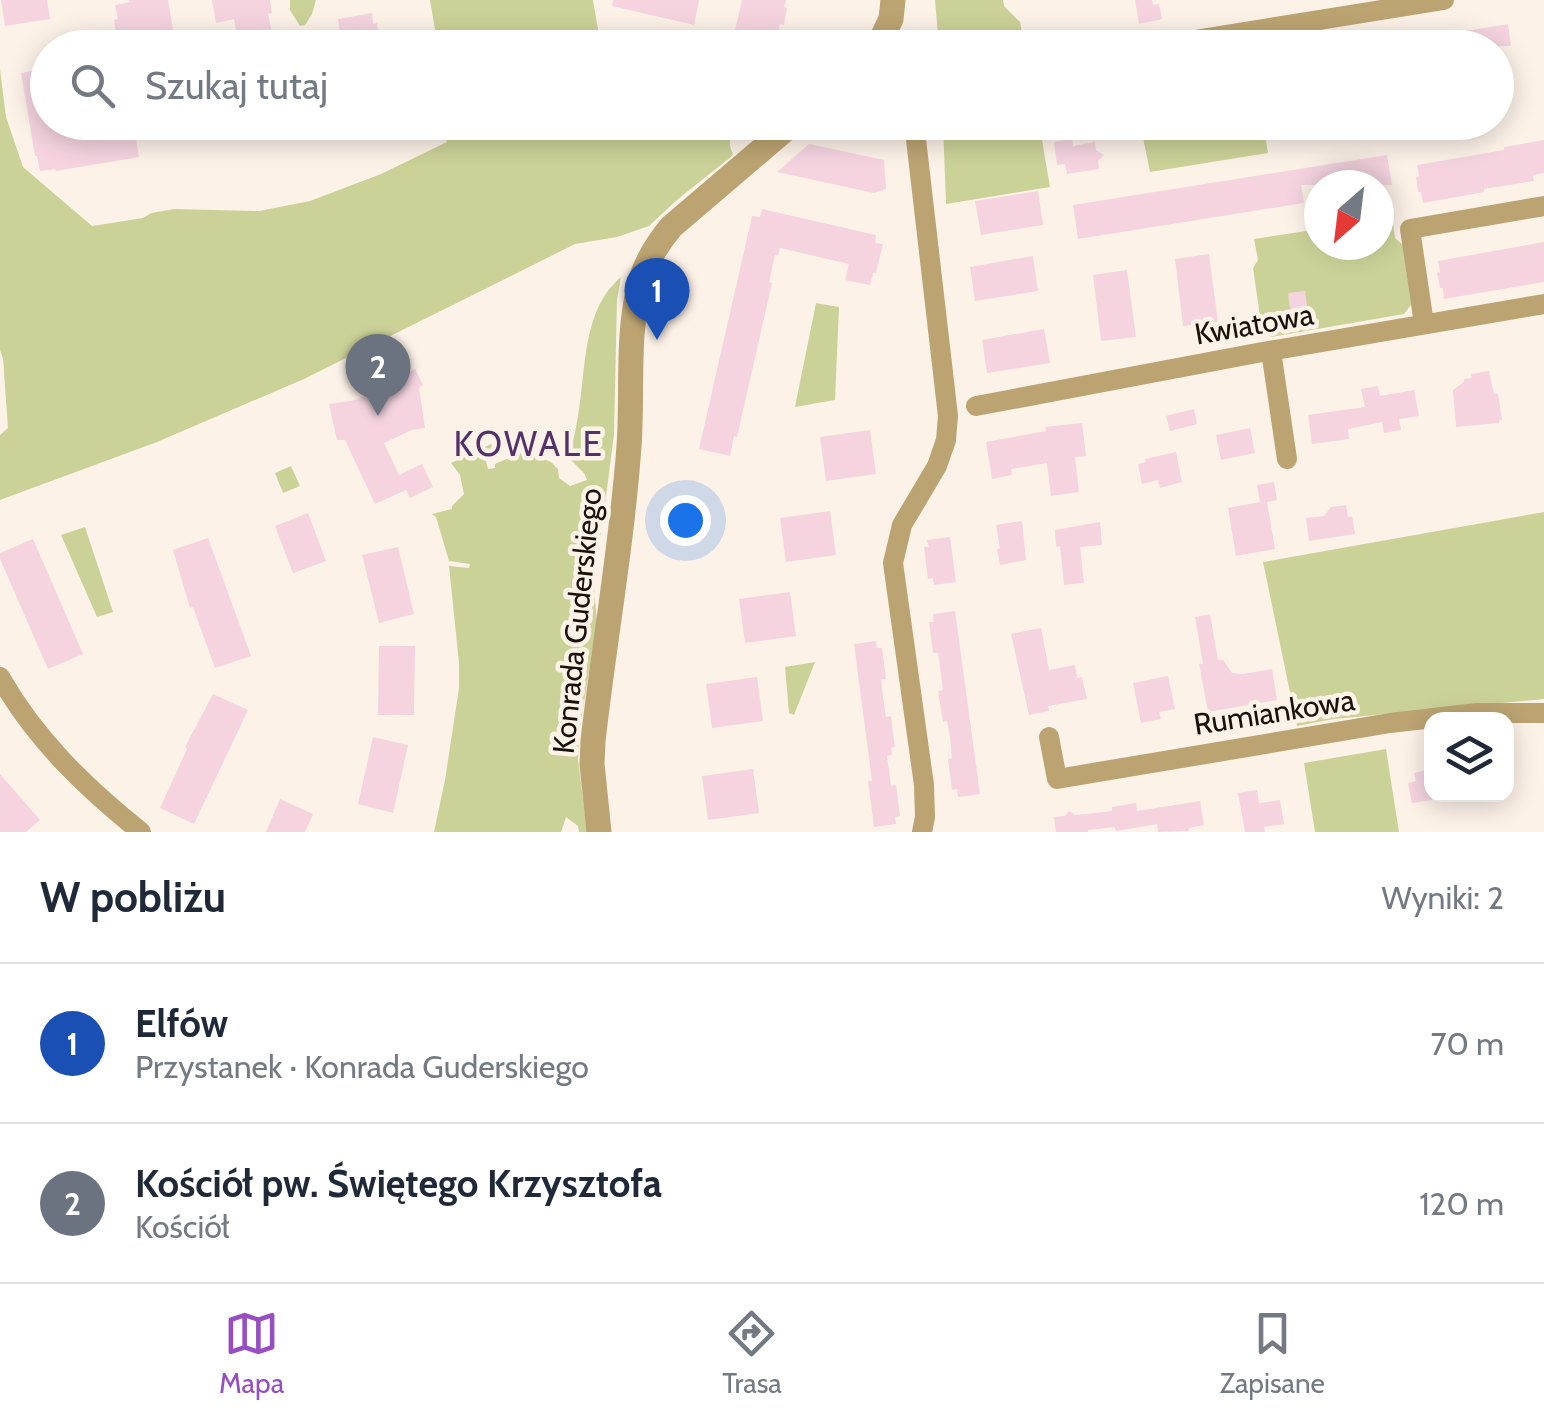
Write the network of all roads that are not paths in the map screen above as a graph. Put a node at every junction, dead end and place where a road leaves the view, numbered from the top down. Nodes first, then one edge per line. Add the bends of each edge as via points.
1 (894, 0) edge
2 (1444, 0) edge
3 (886, 30) edge
4 (1257, 30) edge
5 (773, 140) edge
6 (916, 140) edge
7 (1544, 206) edge
8 (1544, 304) edge
9 (1424, 324) junction
10 (1271, 351) junction
11 (976, 406) dead end
12 (1287, 459) dead end
13 (0, 677) edge
14 (1544, 712) edge
15 (1049, 737) dead end
16 (141, 832) edge
17 (599, 832) edge
18 (922, 832) edge

1 - 3 street
2 - 4 street
5 - 17 street, Konrada Guderskiego via 671,227 642,276 593,741
6 - 18 street via 948,416 937,466 902,525 893,563 924,785
7 - 9 street via 1410,229
8 - 9 street, Kwiatowa
9 - 10 street, Kwiatowa
10 - 11 street, Kwiatowa
10 - 12 street
13 - 16 street via 66,765
14 - 15 street, Rumiankowa via 1390,723 1058,779

